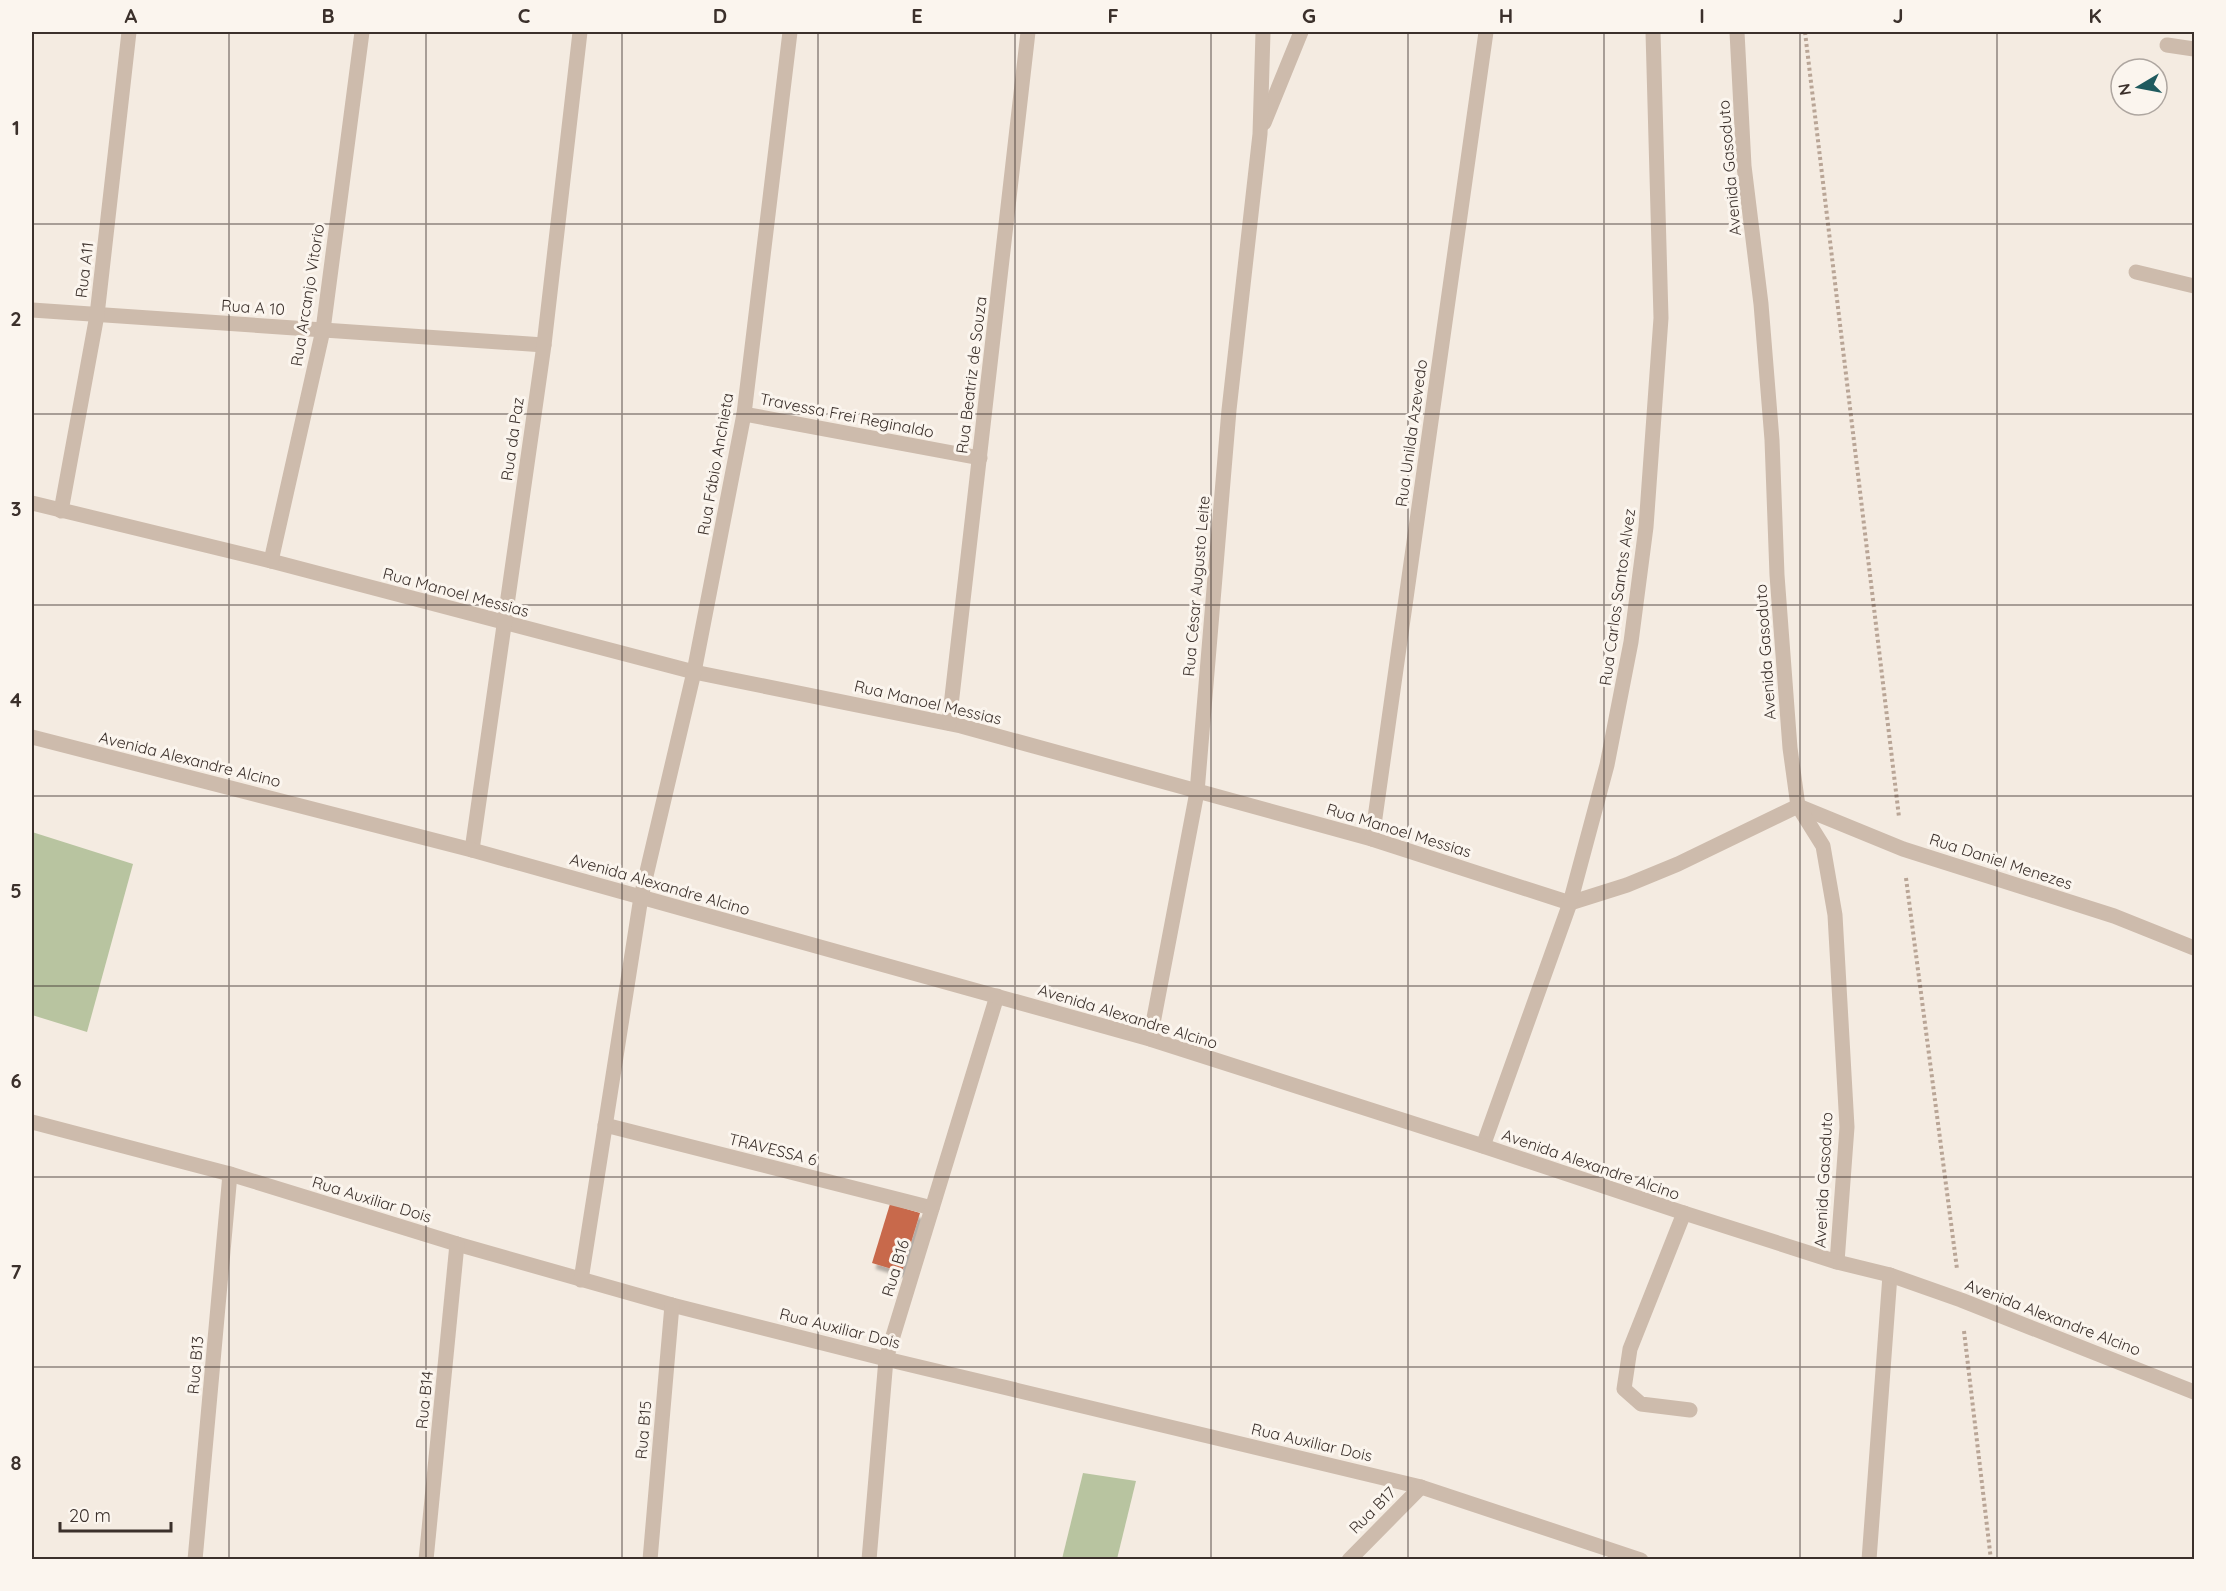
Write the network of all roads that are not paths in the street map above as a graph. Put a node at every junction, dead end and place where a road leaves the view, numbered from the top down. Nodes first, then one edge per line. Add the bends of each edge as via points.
1 (129, 32) edge
2 (362, 32) edge
3 (580, 32) edge
4 (790, 32) edge
5 (1028, 32) edge
6 (1263, 32) edge
7 (1301, 32) edge
8 (1486, 32) edge
9 (1653, 32) edge
10 (1737, 32) edge
11 (2167, 45) dead end
12 (2194, 49) edge
13 (1260, 134) junction
14 (2136, 272) dead end
15 (2194, 286) edge
16 (32, 310) edge
17 (97, 315) junction
18 (323, 330) junction
19 (544, 345) junction
20 (744, 414) junction
21 (980, 458) junction
22 (32, 503) edge
23 (61, 511) junction
24 (271, 561) junction
25 (504, 623) junction
26 (694, 672) junction
27 (949, 723) junction
28 (32, 737) edge
29 (1197, 792) junction
30 (1798, 806) junction
31 (1372, 839) junction
32 (472, 850) junction
33 (640, 897) junction
34 (1570, 903) junction
35 (2194, 948) edge
36 (997, 996) junction
37 (1150, 1039) junction
38 (32, 1122) edge
39 (605, 1125) junction
40 (1483, 1146) junction
41 (230, 1174) junction
42 (932, 1208) junction
43 (1684, 1214) junction
44 (457, 1244) junction
45 (1837, 1262) junction
46 (1890, 1275) junction
47 (581, 1280) junction
48 (672, 1305) junction
49 (886, 1359) junction
50 (2194, 1392) edge
51 (1690, 1410) dead end
52 (1421, 1487) junction
53 (195, 1560) edge
54 (426, 1560) edge
55 (650, 1560) edge
56 (869, 1560) edge
57 (1349, 1560) edge
58 (1641, 1560) edge
59 (1869, 1560) edge

1 - 17 street, Rua A11
2 - 18 street, Rua Arcanjo Vitorio
3 - 19 street, Rua da Paz
4 - 20 street, Rua Fábio Anchieta
5 - 21 street, Rua Beatriz de Souza
6 - 13 street, Rua César Augusto Leite
7 - 13 street, Rua César Augusto Leite
8 - 31 street, Rua Unilda Azevedo
9 - 34 street, Rua Carlos Santos Alvez via 1661,318 1647,527 1631,642 1607,765
10 - 30 street, Avenida Gasoduto via 1744,166 1768,394 1786,699
11 - 12 street
13 - 29 street, Rua César Augusto Leite via 1229,410
14 - 15 street
16 - 17 street, Rua A 10
17 - 18 street, Rua A 10
17 - 23 street, Rua A11
18 - 19 street, Rua A 10
18 - 24 street, Rua Arcanjo Vitorio
19 - 25 street, Rua da Paz
20 - 21 street, Travessa Frei Reginaldo
20 - 26 street, Rua Fábio Anchieta
21 - 27 street, Rua Beatriz de Souza
22 - 23 street, Rua Manoel Messias
23 - 24 street, Rua Manoel Messias
24 - 25 street, Rua Manoel Messias
25 - 26 street, Rua Manoel Messias
25 - 32 street, Rua da Paz
26 - 27 street, Rua Manoel Messias
26 - 33 street, Rua Fábio Anchieta
27 - 29 street, Rua Manoel Messias
28 - 32 street, Avenida Alexandre Alcino
29 - 31 street, Rua Manoel Messias
29 - 37 street, Rua César Augusto Leite
30 - 34 street via 1667,868
30 - 35 street, Rua Daniel Menezes via 1903,849 2114,916
30 - 45 street, Avenida Gasoduto via 1822,846 1835,915 1847,1126
31 - 34 street, Rua Manoel Messias
32 - 33 street, Avenida Alexandre Alcino
33 - 36 street, Avenida Alexandre Alcino
33 - 39 street, Rua Fábio Anchieta
34 - 40 street, Rua Carlos Santos Alvez
36 - 37 street, Avenida Alexandre Alcino
36 - 42 street, Rua B16
37 - 40 street, Avenida Alexandre Alcino
38 - 41 street, Rua Auxiliar Dois
39 - 42 street, TRAVESSA 6
39 - 47 street, Rua Fábio Anchieta
40 - 43 street, Avenida Alexandre Alcino
41 - 44 street, Rua Auxiliar Dois
41 - 53 street, Rua B13
42 - 49 street, Rua B16
43 - 45 street, Avenida Alexandre Alcino
43 - 51 street via 1630,1349 1624,1389 1641,1404
44 - 47 street, Rua Auxiliar Dois
44 - 54 street, Rua B14
45 - 46 street, Avenida Alexandre Alcino
46 - 50 street, Avenida Alexandre Alcino
46 - 59 street
47 - 48 street, Rua Auxiliar Dois
48 - 49 street, Rua Auxiliar Dois
48 - 55 street, Rua B15
49 - 52 street, Rua Auxiliar Dois
49 - 56 street, Rua B16
52 - 57 street, Rua B17
52 - 58 street, Rua Auxiliar Dois

